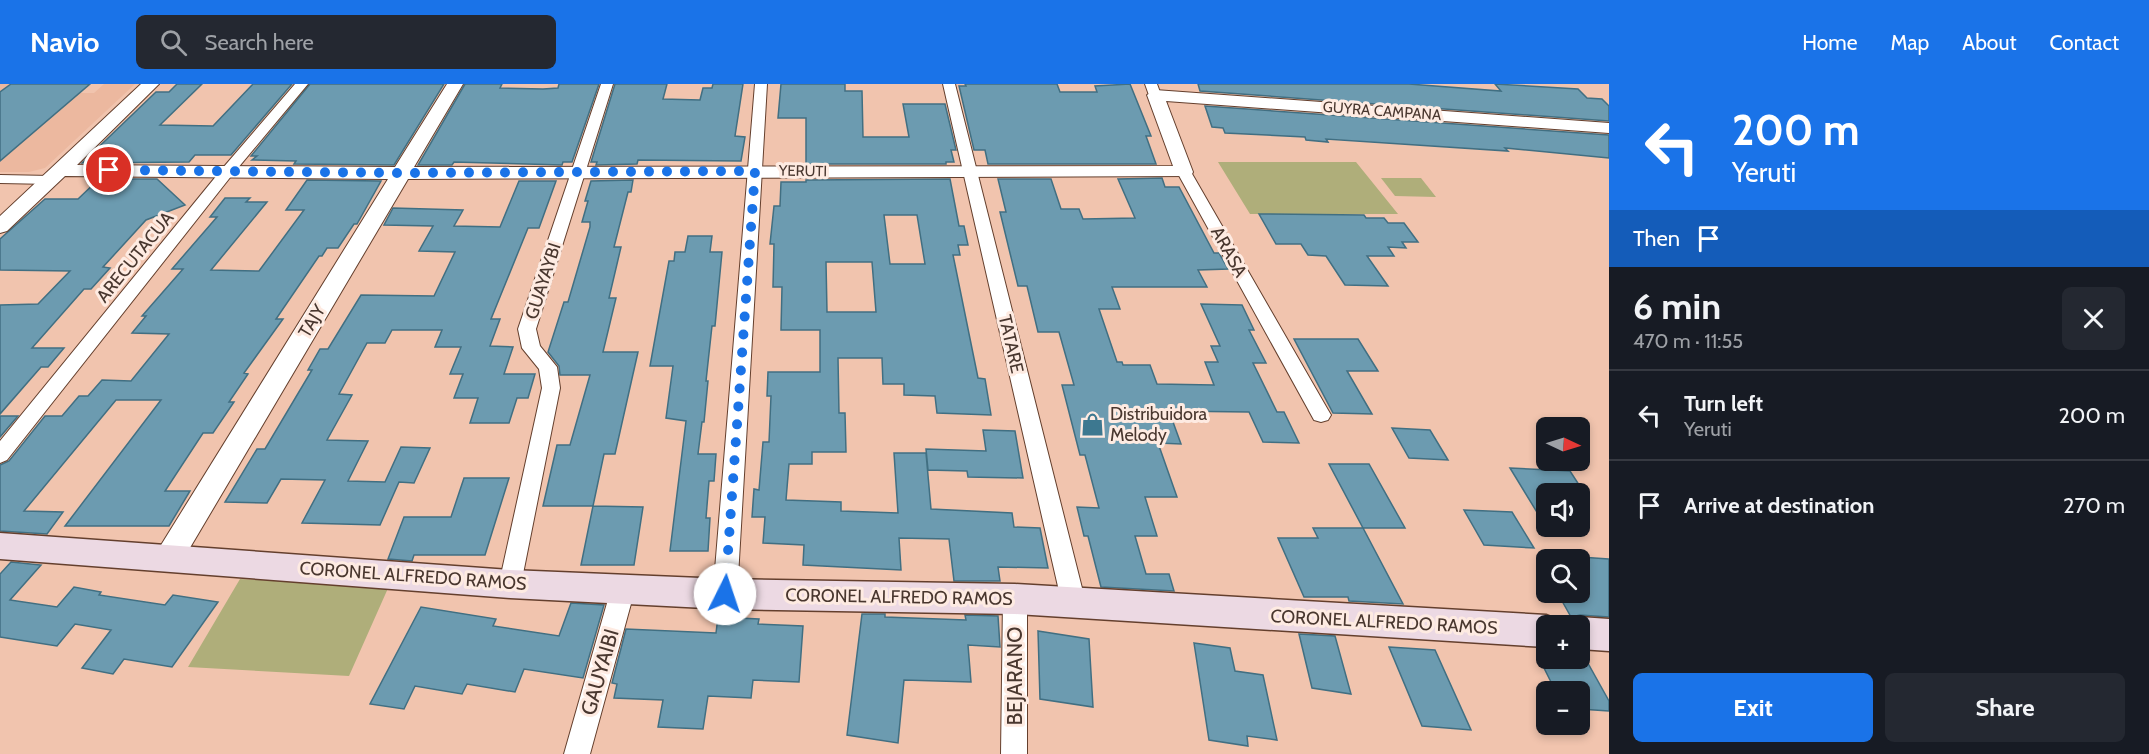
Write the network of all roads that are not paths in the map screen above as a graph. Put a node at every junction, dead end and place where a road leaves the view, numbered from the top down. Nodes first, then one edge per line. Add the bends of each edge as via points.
1 (151, 84) edge
2 (302, 84) edge
3 (456, 84) edge
4 (607, 84) edge
5 (761, 84) edge
6 (949, 84) edge
7 (1153, 89) edge
8 (1609, 128) edge
9 (578, 171) junction
10 (755, 171) junction
11 (227, 172) junction
12 (1184, 172) junction
13 (401, 173) junction
14 (970, 173) junction
15 (57, 175) junction
16 (0, 180) edge
17 (0, 227) edge
18 (1321, 415) dead end
19 (0, 455) edge
20 (0, 546) edge
21 (168, 559) junction
22 (510, 584) junction
23 (623, 589) junction
24 (725, 594) junction
25 (1015, 599) junction
26 (1074, 604) junction
27 (1536, 630) edge
28 (1590, 634) edge
29 (1609, 635) edge
30 (577, 754) edge
31 (1014, 754) edge

1 - 15 street
2 - 11 street, ARECUTACUA
3 - 13 street, TAJY
4 - 9 street, GUAYAYBI
5 - 10 street
6 - 14 street, TATARE
7 - 8 street, GUYRA CAMPANA
7 - 12 street, ARASA
9 - 10 street, YERUTI
9 - 13 street, YERUTI
9 - 22 street, GUAYAYBI via 528,329 531,348 548,367 551,388
10 - 14 street, YERUTI
10 - 24 street
11 - 13 street, YERUTI
11 - 15 street, YERUTI
11 - 19 street, ARECUTACUA
12 - 14 street, YERUTI
12 - 18 street, ARASA
13 - 21 street, TAJY
14 - 26 street, TATARE
15 - 16 street, YERUTI
15 - 17 street
20 - 21 main road, CORONEL ALFREDO RAMOS
21 - 22 main road, CORONEL ALFREDO RAMOS
22 - 23 main road, CORONEL ALFREDO RAMOS
23 - 24 main road, CORONEL ALFREDO RAMOS
23 - 30 street, GAUYAIBI
24 - 25 main road, CORONEL ALFREDO RAMOS
25 - 26 main road, CORONEL ALFREDO RAMOS
25 - 31 street, BEJARANO
26 - 27 main road, CORONEL ALFREDO RAMOS
28 - 29 main road

